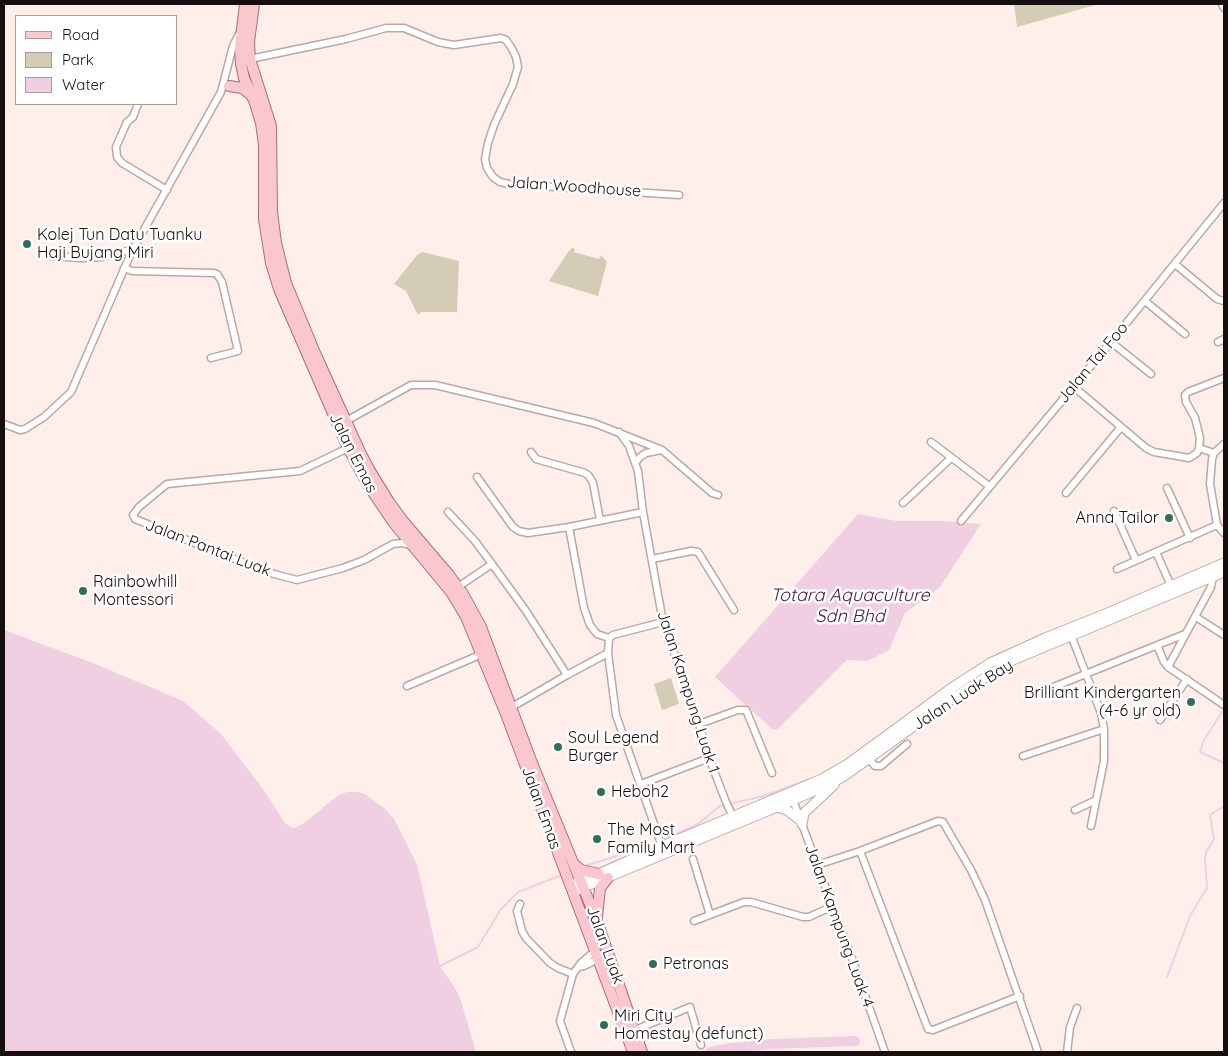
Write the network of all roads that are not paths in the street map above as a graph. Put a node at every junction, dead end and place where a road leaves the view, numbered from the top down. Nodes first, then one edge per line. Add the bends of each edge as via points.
1 (245, 4) edge
2 (254, 4) edge
3 (1222, 4) edge
4 (1224, 8) edge
5 (242, 27) junction
6 (250, 59) junction
7 (244, 78) junction
8 (225, 89) junction
9 (250, 94) junction
10 (138, 105) edge
11 (167, 190) junction
12 (679, 195) dead end
13 (1224, 203) edge
14 (131, 253) junction
15 (51, 256) dead end
16 (1175, 264) junction
17 (124, 268) junction
18 (1145, 301) junction
19 (1224, 301) edge
20 (1184, 334) dead end
21 (1111, 342) junction
22 (211, 358) dead end
23 (1151, 374) dead end
24 (1224, 378) edge
25 (1074, 387) junction
26 (346, 421) junction
27 (4, 424) edge
28 (1121, 427) junction
29 (619, 432) junction
30 (931, 442) dead end
31 (1224, 444) edge
32 (348, 448) junction
33 (1199, 448) junction
34 (662, 450) junction
35 (530, 452) dead end
36 (1214, 453) junction
37 (951, 458) junction
38 (636, 462) junction
39 (477, 477) dead end
40 (989, 486) junction
41 (1167, 488) dead end
42 (1066, 493) dead end
43 (718, 494) dead end
44 (903, 503) dead end
45 (1114, 510) dead end
46 (448, 512) dead end
47 (643, 512) junction
48 (600, 520) junction
49 (961, 522) dead end
50 (1217, 525) junction
51 (569, 526) junction
52 (397, 527) junction
53 (1224, 533) edge
54 (1190, 538) junction
55 (393, 544) junction
56 (413, 545) junction
57 (1156, 552) junction
58 (652, 559) junction
59 (1136, 560) junction
60 (492, 564) junction
61 (1224, 565) edge
62 (1117, 569) dead end
63 (1213, 577) junction
64 (1171, 586) junction
65 (458, 587) junction
66 (734, 610) dead end
67 (1196, 616) junction
68 (663, 622) junction
69 (1185, 634) junction
70 (1071, 635) junction
71 (1224, 635) edge
72 (609, 638) junction
73 (1157, 646) junction
74 (608, 653) junction
75 (482, 654) junction
76 (1168, 667) junction
77 (1085, 673) junction
78 (567, 674) junction
79 (1187, 679) junction
80 (407, 686) dead end
81 (1036, 694) dead end
82 (1224, 705) edge
83 (512, 707) junction
84 (1160, 720) dead end
85 (699, 724) junction
86 (1104, 729) junction
87 (908, 744) dead end
88 (1024, 756) dead end
89 (709, 758) junction
90 (869, 758) junction
91 (772, 773) dead end
92 (844, 776) junction
93 (641, 784) junction
94 (792, 795) junction
95 (1096, 800) junction
96 (777, 807) junction
97 (1075, 810) dead end
98 (733, 816) junction
99 (801, 822) junction
100 (1090, 826) dead end
101 (662, 847) junction
102 (860, 851) junction
103 (693, 859) dead end
104 (817, 865) junction
105 (578, 873) junction
106 (603, 876) junction
107 (568, 880) junction
108 (520, 904) dead end
109 (833, 906) junction
110 (710, 915) junction
111 (597, 921) junction
112 (694, 922) dead end
113 (596, 955) junction
114 (573, 974) junction
115 (1021, 999) junction
116 (1077, 1008) dead end
117 (635, 1030) junction
118 (701, 1045) dead end
119 (570, 1052) edge
120 (633, 1052) edge
121 (642, 1052) edge
122 (884, 1052) edge
123 (1038, 1052) edge
124 (1066, 1052) edge

1 - 5 main road, Jalan Emas
2 - 6 main road, Jalan Emas
3 - 4 street
5 - 7 main road, Jalan Emas via 240,56
5 - 8 street via 233,46
6 - 7 main road via 250,72
6 - 12 street, Jalan Woodhouse via 386,28 404,28 454,45 501,38 511,47 518,67 514,84 488,143 485,159 492,177 509,184
6 - 26 main road, Jalan Emas via 271,126 272,212 282,266 296,307
7 - 8 street
7 - 9 main road, Jalan Emas
8 - 9 main road via 242,88
8 - 11 street
9 - 32 main road, Jalan Emas via 259,112 263,134 264,219 271,263 288,311
10 - 11 street via 116,147 117,158
11 - 14 street
13 - 16 street, Jalan Tai Foo
14 - 15 street via 126,251 86,258
14 - 17 street
16 - 18 street, Jalan Tai Foo
16 - 19 street via 1217,299
17 - 22 street via 217,274 222,282 238,353
17 - 27 street via 71,392 44,417 25,429
18 - 20 street
18 - 21 street, Jalan Tai Foo
21 - 23 street
21 - 25 street, Jalan Tai Foo
24 - 33 street via 1185,395 1199,429
25 - 28 street
25 - 40 street, Jalan Tai Foo
26 - 29 street via 411,385 426,384 594,422
26 - 65 main road, Jalan Emas via 389,502
28 - 33 street via 1154,452 1188,458 1194,456
28 - 42 street
29 - 34 street
29 - 38 street, Jalan Kampung Luak 1
30 - 37 street
31 - 36 street
32 - 52 main road, Jalan Emas via 368,485
32 - 55 street, Jalan Pantai Luak via 300,471 167,484 138,507 133,515 135,519 243,562 297,580 343,568
33 - 36 street
34 - 38 street via 646,454
34 - 43 street via 712,493
35 - 48 street via 536,459 589,476
36 - 50 street via 1210,484
37 - 40 street
37 - 44 street
38 - 47 street, Jalan Kampung Luak 1
39 - 51 street via 519,531
40 - 49 street, Jalan Tai Foo
41 - 54 street
45 - 59 street
46 - 60 street
47 - 48 street
47 - 58 street, Jalan Kampung Luak 1
48 - 51 street
50 - 53 street
50 - 54 street
51 - 72 street via 590,626 597,634
52 - 55 street
52 - 56 main road, Jalan Emas
54 - 57 street
55 - 56 street
56 - 75 main road, Jalan Emas via 451,592
57 - 59 street
57 - 64 street
58 - 66 street via 698,552
58 - 68 street, Jalan Kampung Luak 1
59 - 62 street
60 - 65 street
60 - 78 street
61 - 63 street, Jalan Luak Bay
61 - 64 street, Jalan Luak Bay
63 - 67 street via 1212,587
63 - 70 street, Jalan Luak Bay
64 - 94 street, Jalan Luak Bay via 990,663 848,764
65 - 83 main road, Jalan Emas via 481,627
67 - 69 street
67 - 71 street
68 - 72 street
68 - 85 street, Jalan Kampung Luak 1
69 - 73 street
69 - 76 street
70 - 77 street
70 - 90 street, Jalan Luak Bay via 991,673
72 - 74 street
73 - 76 street
73 - 77 street
74 - 78 street
74 - 93 street via 616,715
75 - 80 street
75 - 107 main road, Jalan Emas
76 - 79 street
77 - 81 street
77 - 86 street
78 - 83 street
79 - 82 street
79 - 84 street
83 - 105 main road, Jalan Emas
85 - 89 street, Jalan Kampung Luak 1
85 - 91 street via 746,710
86 - 88 street
86 - 95 street via 1104,760
87 - 90 street via 881,766 875,766
89 - 93 street
89 - 98 street, Jalan Kampung Luak 1
90 - 92 street, Jalan Luak Bay
92 - 94 street, Jalan Luak Bay
92 - 99 street via 804,813
93 - 101 street
94 - 96 street, Jalan Luak Bay
94 - 98 street, Jalan Luak Bay
94 - 99 street, Jalan Kampung Luak 4
95 - 97 street
95 - 100 street
96 - 98 street, Jalan Luak Bay
96 - 99 street via 788,810
98 - 101 street, Jalan Luak Bay
98 - 106 street, Jalan Luak Bay
99 - 104 street, Jalan Kampung Luak 4
101 - 106 street, Jalan Luak Bay
102 - 104 street
102 - 115 street via 938,821 943,822 985,900
102 - 115 street via 928,1029
103 - 110 street
104 - 109 street, Jalan Kampung Luak 4
105 - 106 main road
105 - 106 street, Jalan Luak Bay
105 - 107 street, Jalan Luak Bay
105 - 111 main road, Jalan Luak
106 - 111 main road
107 - 113 main road, Jalan Luak
108 - 114 street via 517,911 526,938 550,963
109 - 110 street via 803,917 744,902
109 - 122 street, Jalan Kampung Luak 4
110 - 112 street
111 - 117 main road, Jalan Luak
113 - 114 street
113 - 120 main road, Jalan Luak
114 - 119 street via 560,1021
115 - 123 street
116 - 124 street
117 - 118 street via 690,1007
117 - 121 main road, Jalan Luak

